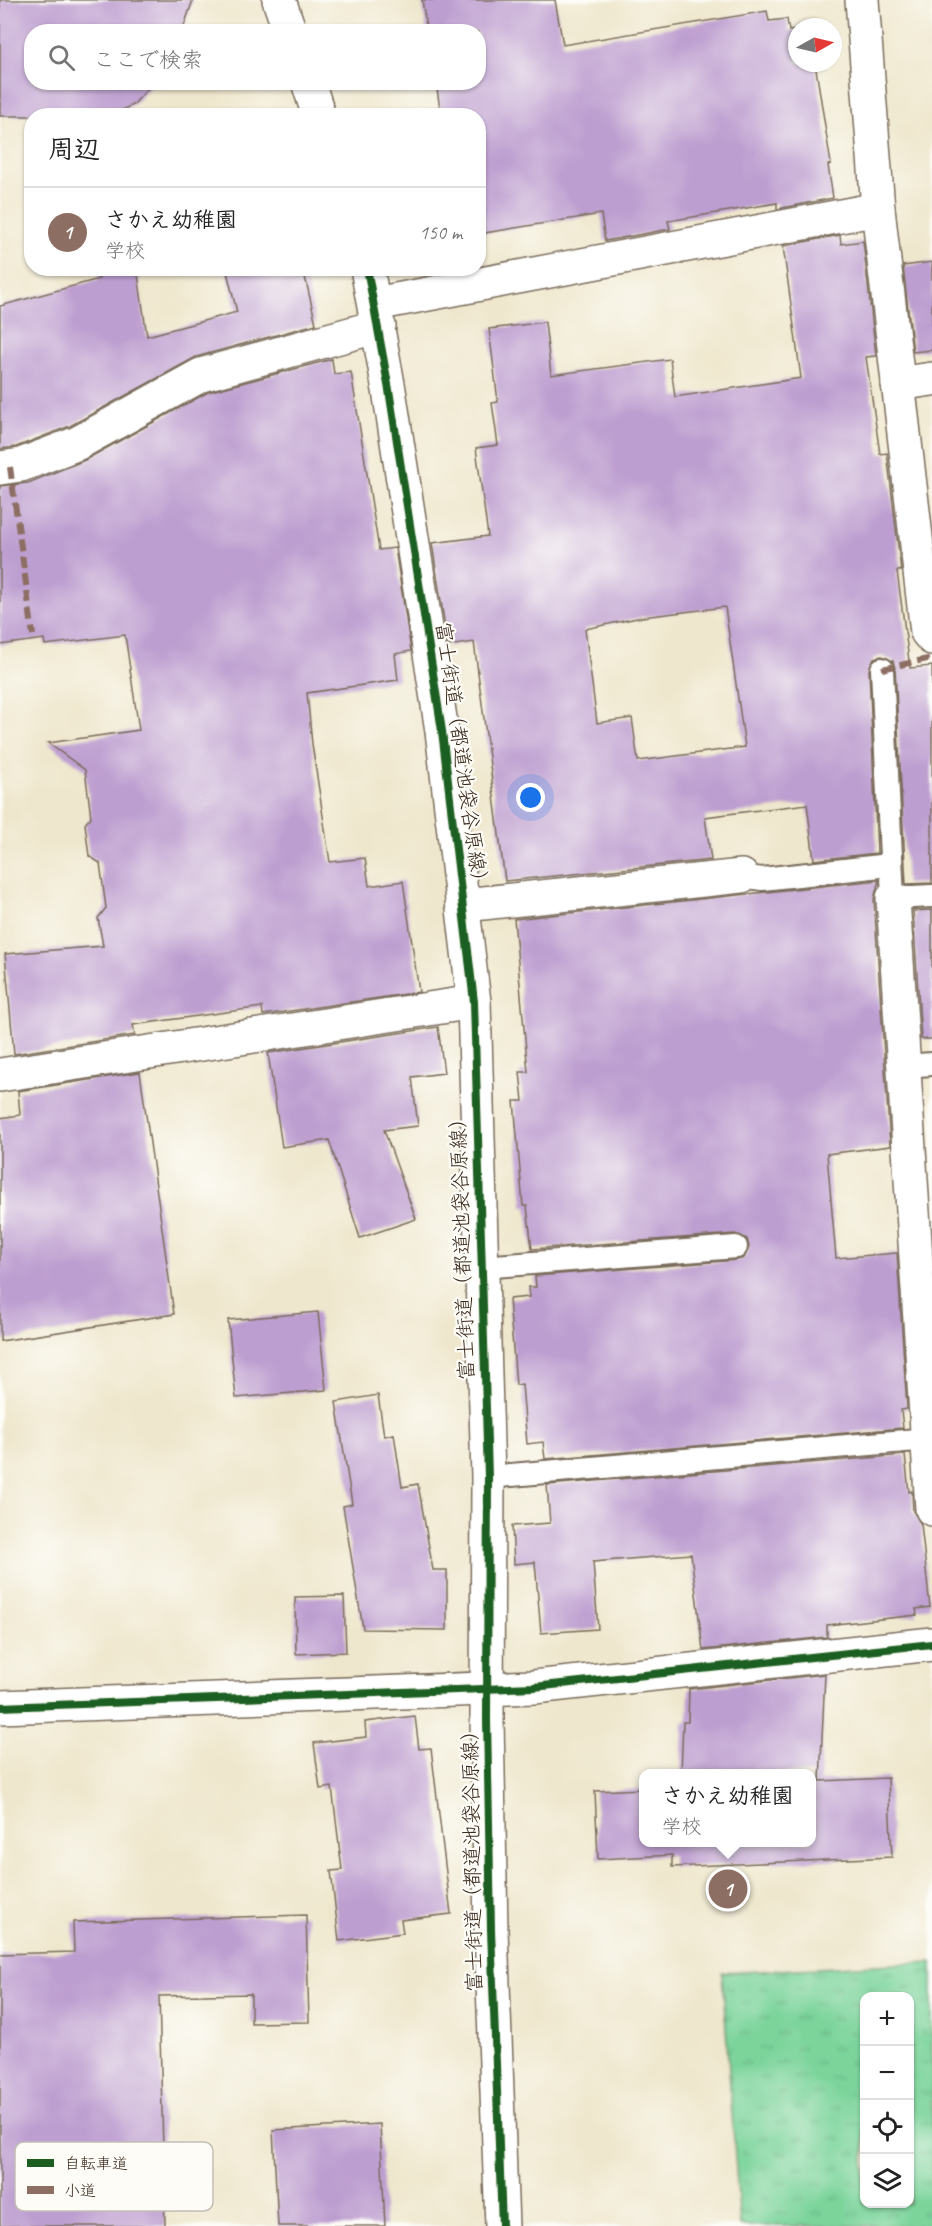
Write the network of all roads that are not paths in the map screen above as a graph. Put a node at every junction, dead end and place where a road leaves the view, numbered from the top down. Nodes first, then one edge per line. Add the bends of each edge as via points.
1 (279, 0) edge
2 (862, 0) edge
3 (287, 24) edge
4 (311, 90) edge
5 (316, 108) edge
6 (878, 209) junction
7 (369, 276) edge
8 (377, 315) junction
9 (932, 379) edge
10 (898, 384) junction
11 (0, 468) edge
12 (932, 638) edge
13 (882, 669) dead end
14 (890, 865) junction
15 (742, 876) joint
16 (932, 896) edge
17 (892, 898) junction
18 (464, 905) junction
19 (474, 1002) junction
20 (918, 1065) edge
21 (0, 1075) edge
22 (736, 1247) dead end
23 (481, 1268) junction
24 (929, 1427) edge
25 (488, 1477) junction
26 (932, 1509) edge
27 (932, 1644) edge
28 (487, 1689) junction
29 (0, 1707) edge
30 (502, 2226) edge

1 - 3 street
2 - 6 street
4 - 5 street
6 - 8 street
6 - 10 street
7 - 8 street, 富士街道（都道池袋谷原線）
8 - 11 street via 201,375 78,443 21,465
8 - 18 street, 富士街道（都道池袋谷原線） via 442,731
9 - 10 street
10 - 12 street via 927,632
13 - 14 lane
14 - 15 lane via 762,879
14 - 17 lane
15 - 18 street
16 - 17 lane
17 - 20 street
18 - 19 street, 富士街道（都道池袋谷原線）
19 - 21 street
19 - 23 street, 富士街道（都道池袋谷原線）
20 - 24 street
22 - 23 lane
23 - 25 street, 富士街道（都道池袋谷原線）
24 - 25 lane
24 - 26 street
25 - 28 street, 富士街道（都道池袋谷原線）
27 - 28 street
28 - 29 street
28 - 30 street, 富士街道（都道池袋谷原線）

